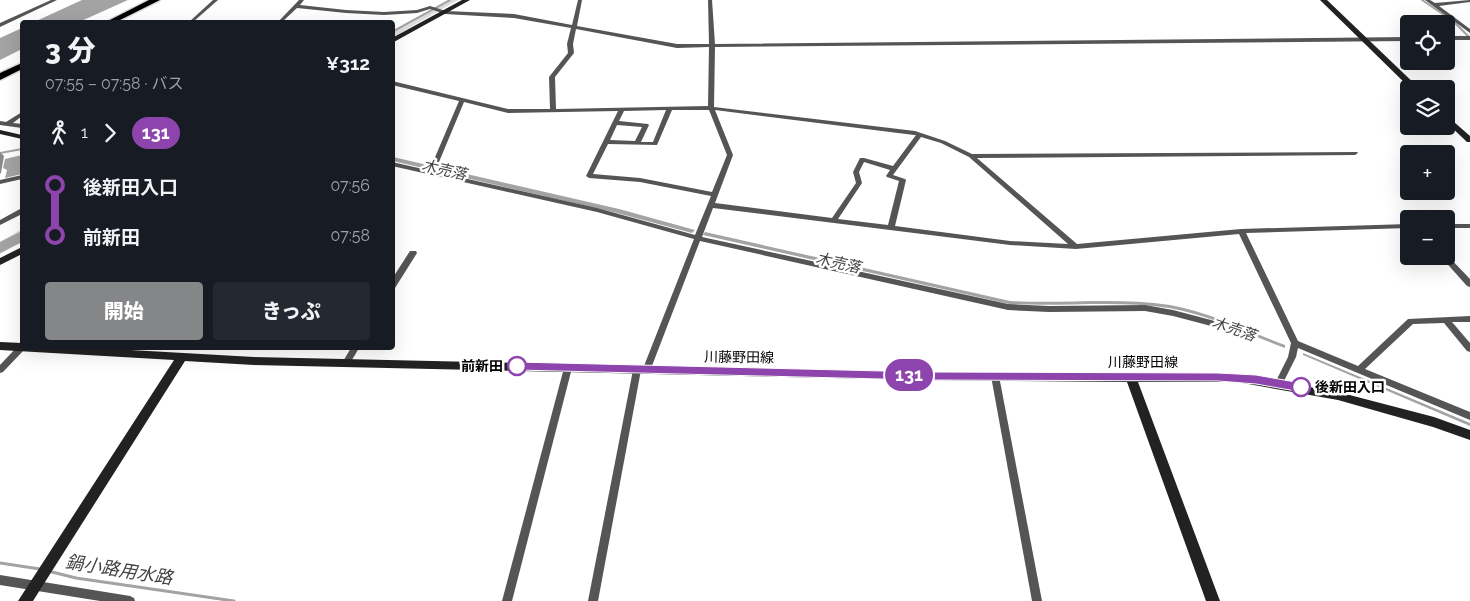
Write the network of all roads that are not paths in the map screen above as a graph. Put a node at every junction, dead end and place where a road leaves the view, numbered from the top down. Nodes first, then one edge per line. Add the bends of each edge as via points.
1 (55, 0) edge
2 (156, 0) edge
3 (216, 0) edge
4 (302, 0) edge
5 (430, 0) edge
6 (467, 0) edge
7 (580, 0) edge
8 (710, 0) edge
9 (1323, 0) edge
10 (1427, 0) edge
11 (1470, 1) edge
12 (1435, 5) junction
13 (296, 6) junction
14 (430, 7) junction
15 (442, 11) junction
16 (114, 20) edge
17 (193, 20) edge
18 (282, 20) edge
19 (0, 25) edge
20 (573, 27) junction
21 (1470, 32) edge
22 (1455, 38) edge
23 (1469, 38) edge
24 (395, 39) edge
25 (1365, 39) junction
26 (1400, 39) edge
27 (712, 46) junction
28 (20, 67) edge
29 (0, 77) edge
30 (1407, 80) edge
31 (395, 84) edge
32 (462, 100) junction
33 (711, 108) junction
34 (622, 109) junction
35 (670, 109) junction
36 (553, 110) junction
37 (20, 115) edge
38 (0, 122) edge
39 (615, 123) junction
40 (7, 124) junction
41 (20, 126) edge
42 (1455, 126) edge
43 (0, 132) edge
44 (920, 134) junction
45 (20, 137) edge
46 (1470, 140) edge
47 (606, 142) junction
48 (637, 144) junction
49 (1355, 153) dead end
50 (971, 156) junction
51 (436, 162) dead end
52 (395, 165) edge
53 (894, 169) junction
54 (20, 177) edge
55 (0, 182) edge
56 (715, 195) junction
57 (710, 205) junction
58 (20, 212) edge
59 (834, 220) junction
60 (0, 223) edge
61 (1400, 226) edge
62 (1455, 226) edge
63 (1470, 226) edge
64 (891, 228) junction
65 (1241, 231) junction
66 (698, 238) junction
67 (1076, 247) junction
68 (20, 251) edge
69 (413, 253) dead end
70 (0, 262) edge
71 (1453, 265) edge
72 (395, 281) edge
73 (1470, 284) edge
74 (1446, 320) junction
75 (1470, 320) edge
76 (1210, 324) dead end
77 (1295, 343) junction
78 (0, 346) edge
79 (20, 348) joint
80 (1470, 349) edge
81 (52, 350) edge
82 (354, 350) edge
83 (181, 358) junction
84 (346, 363) junction
85 (568, 368) junction
86 (0, 370) edge
87 (641, 370) junction
88 (1359, 370) junction
89 (995, 376) junction
90 (1131, 378) junction
91 (1279, 383) junction
92 (1470, 416) edge
93 (1470, 435) edge
94 (0, 580) edge
95 (34, 586) junction
96 (25, 601) edge
97 (130, 601) edge
98 (507, 601) edge
99 (593, 601) edge
100 (1037, 601) edge
101 (1213, 601) edge

1 - 19 street
2 - 16 main road
3 - 17 street
4 - 13 street
5 - 14 street
6 - 15 main road
7 - 20 street
8 - 27 street
9 - 25 main road
10 - 12 street
11 - 12 street
12 - 21 street
13 - 14 street via 361,12 419,12
13 - 18 street
14 - 15 street
15 - 20 street via 514,16
15 - 24 main road
20 - 27 street via 670,46
20 - 36 street via 571,53 552,77
22 - 23 street
25 - 26 street
25 - 27 street
25 - 30 main road
27 - 33 street
28 - 29 main road
31 - 32 street
32 - 36 street via 508,111
32 - 51 street
33 - 35 street
33 - 44 street
33 - 56 street via 730,155
34 - 35 street
34 - 36 street
34 - 39 street
35 - 48 street via 655,144
37 - 40 street
38 - 40 street
39 - 47 street
39 - 48 street via 646,125
40 - 41 street
42 - 46 main road
43 - 45 main road
44 - 50 street
44 - 53 street
47 - 48 street
47 - 56 street via 590,176 640,180
49 - 50 street
50 - 67 street
52 - 66 street via 597,210
53 - 59 street via 862,159 856,172 859,182
53 - 64 street via 889,176 903,180
54 - 55 street
56 - 57 street
57 - 59 street
57 - 66 street
58 - 60 street
59 - 64 street
61 - 65 street
62 - 63 street
64 - 67 street via 1010,243
65 - 67 street
65 - 77 street
66 - 76 street via 1008,307 1145,308 1172,312
66 - 87 street
68 - 70 main road
69 - 72 street
71 - 73 street
74 - 75 street
74 - 80 street
74 - 88 street via 1411,321
77 - 88 street
77 - 91 street
78 - 79 main road, 川藤野田線
79 - 86 street
81 - 83 main road, 川藤野田線
82 - 84 street
83 - 84 main road, 川藤野田線
83 - 95 main road
84 - 85 main road, 川藤野田線
85 - 87 main road, 川藤野田線
85 - 98 street
87 - 89 main road, 川藤野田線
87 - 99 street
88 - 92 street
89 - 90 main road, 川藤野田線
89 - 100 street
90 - 91 main road, 川藤野田線 via 1218,377
90 - 101 main road
91 - 93 main road, 川藤野田線 via 1404,413
94 - 95 street
95 - 96 main road
95 - 97 street

